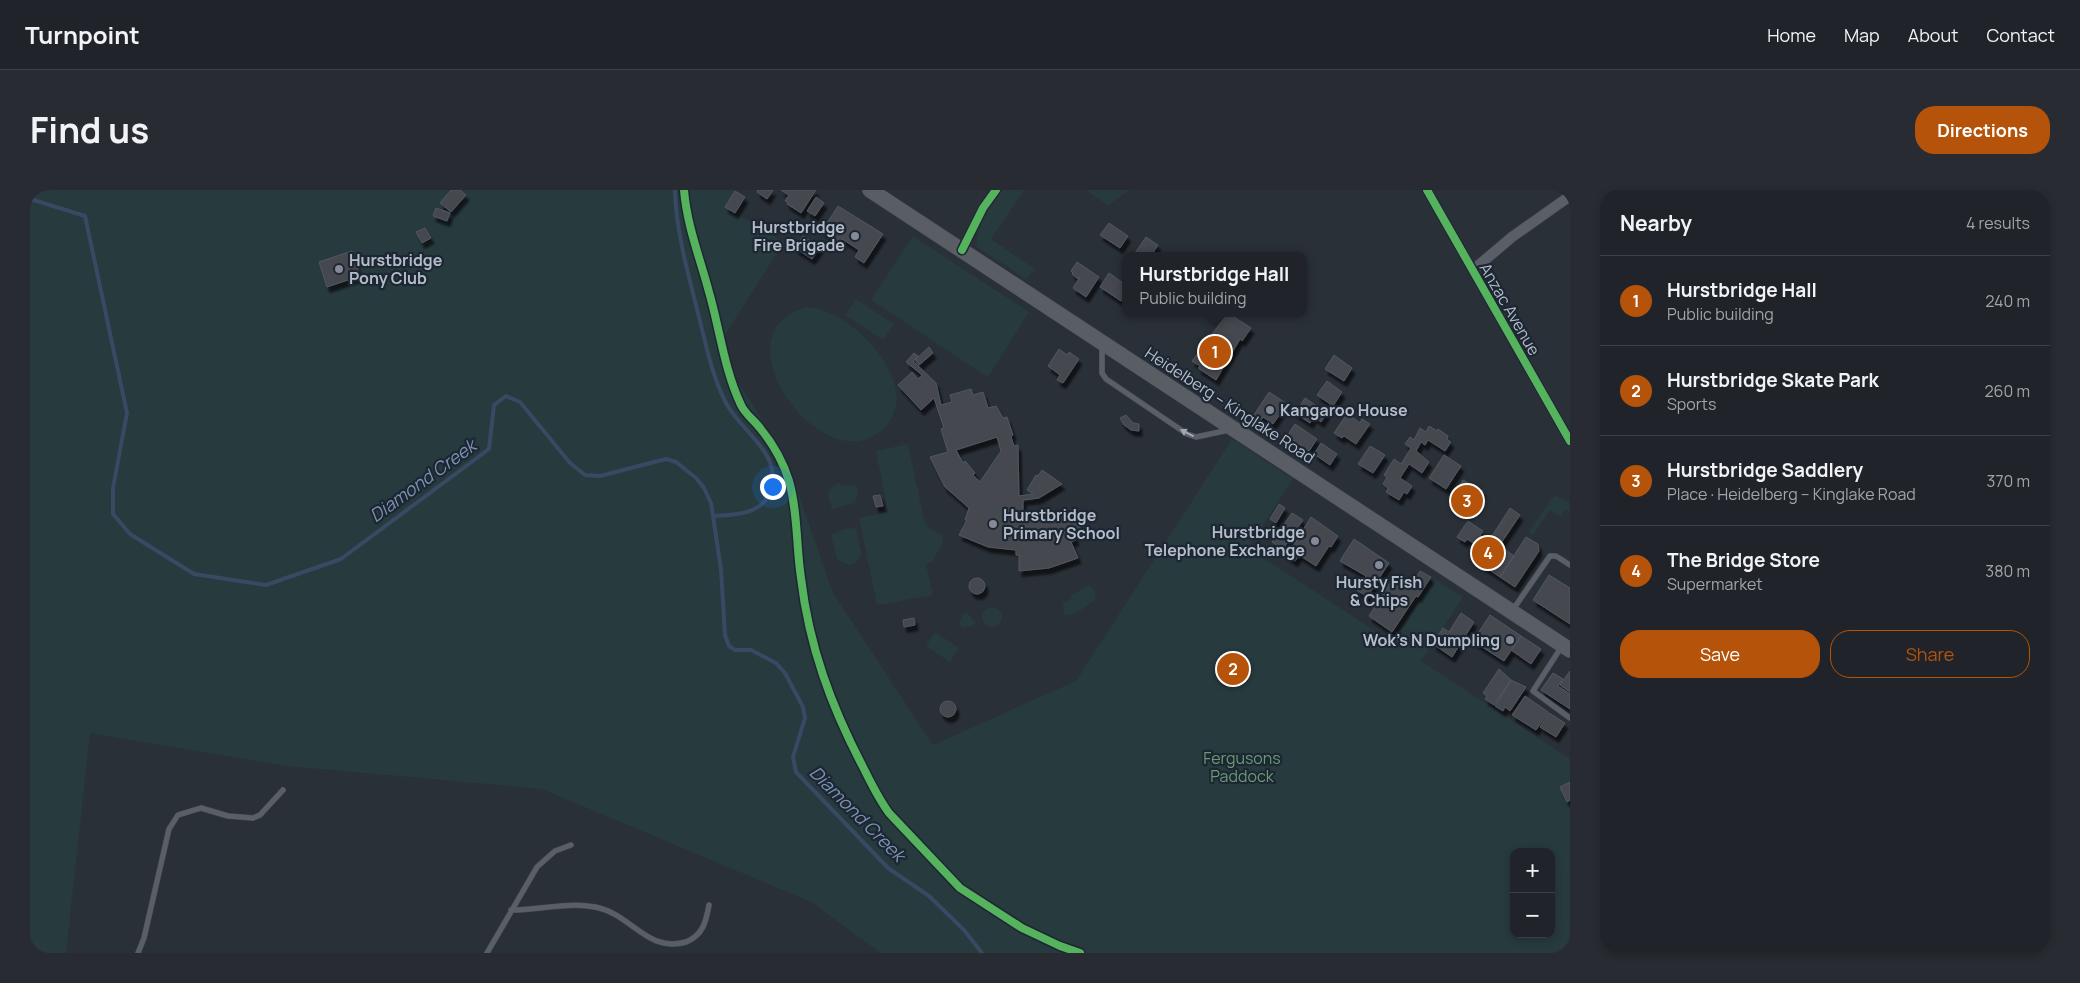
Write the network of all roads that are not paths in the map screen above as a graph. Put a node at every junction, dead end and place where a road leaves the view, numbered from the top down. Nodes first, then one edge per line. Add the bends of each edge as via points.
1 (870, 190) edge
2 (996, 190) edge
3 (1427, 190) edge
4 (1570, 196) edge
5 (962, 250) junction
6 (1472, 270) junction
7 (1102, 342) junction
8 (1234, 429) junction
9 (1570, 441) edge
10 (1570, 565) edge
11 (1512, 612) junction
12 (1566, 648) edge
13 (1570, 718) edge
14 (283, 790) dead end
15 (571, 845) dead end
16 (709, 906) dead end
17 (511, 910) junction
18 (138, 953) edge
19 (487, 953) edge

1 - 5 main road, Heidelberg – Kinglake Road
2 - 5 street
3 - 6 street, Anzac Avenue
4 - 6 street
5 - 7 main road, Heidelberg – Kinglake Road
6 - 9 street, Anzac Avenue
7 - 8 main road, Heidelberg – Kinglake Road
8 -> 7 lane via 1196,437 1186,434 1106,379 1102,374
8 - 11 main road, Heidelberg – Kinglake Road
10 - 11 lane via 1550,556
11 - 12 main road, Heidelberg – Kinglake Road
12 - 13 lane via 1533,692
14 - 18 lane via 260,815 253,818 228,816 201,808 178,815 169,829
15 - 17 lane via 555,851 537,867
16 - 17 lane via 706,922 699,934 689,941 666,947 654,943 622,919 599,908 563,906
17 - 19 lane

